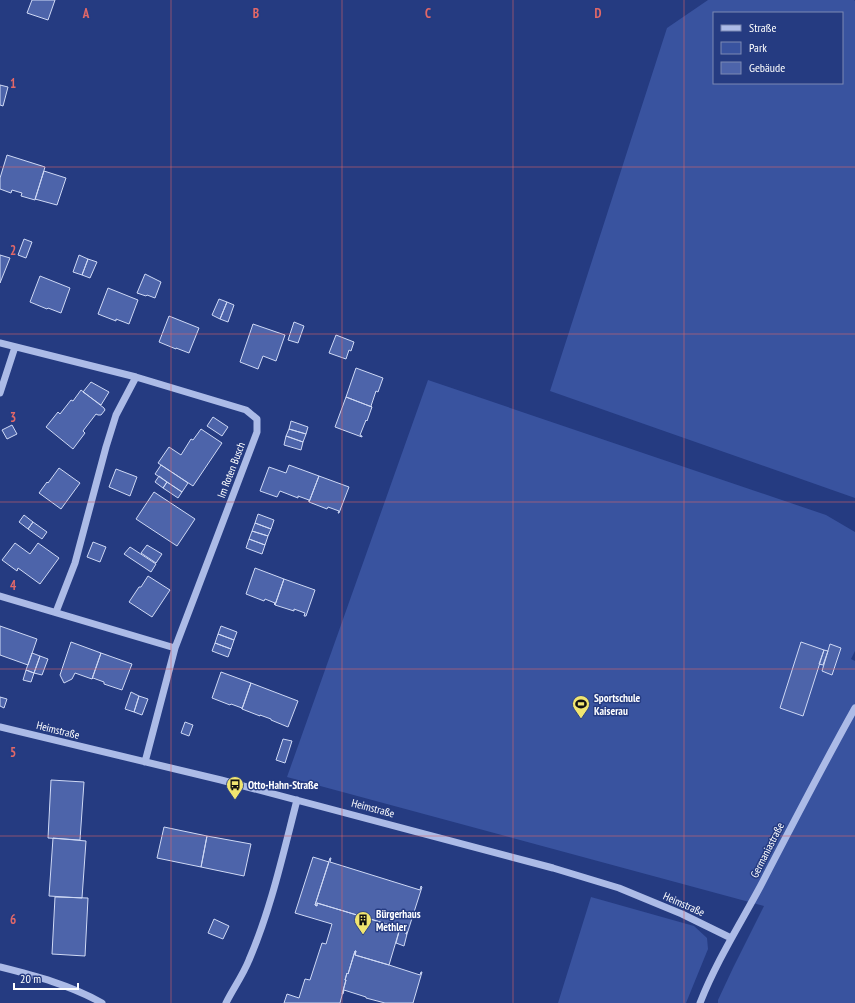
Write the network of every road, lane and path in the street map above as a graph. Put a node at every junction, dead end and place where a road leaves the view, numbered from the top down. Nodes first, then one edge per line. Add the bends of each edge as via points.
1 (0, 343) edge
2 (15, 347) junction
3 (136, 377) junction
4 (0, 393) edge
5 (0, 596) edge
6 (56, 612) junction
7 (175, 648) junction
8 (855, 708) edge
9 (0, 727) edge
10 (146, 762) junction
11 (297, 800) junction
12 (731, 938) junction
13 (0, 967) edge
14 (102, 1003) edge
15 (226, 1003) edge
16 (700, 1003) edge

1 - 2 street, Im Roten Busch
2 - 3 street, Im Roten Busch
2 - 4 street
3 - 6 street via 116,415 75,563
3 - 7 street, Im Roten Busch via 246,410 257,419 257,432
5 - 6 street
6 - 7 street
7 - 10 street, Im Roten Busch
8 - 12 street, Germaniastraße
9 - 10 street, Heimstraße
10 - 11 street, Heimstraße
11 - 12 street, Heimstraße via 620,888
11 - 15 street via 267,914 249,961
12 - 16 street, Germaniastraße
13 - 14 street via 39,977 84,993

